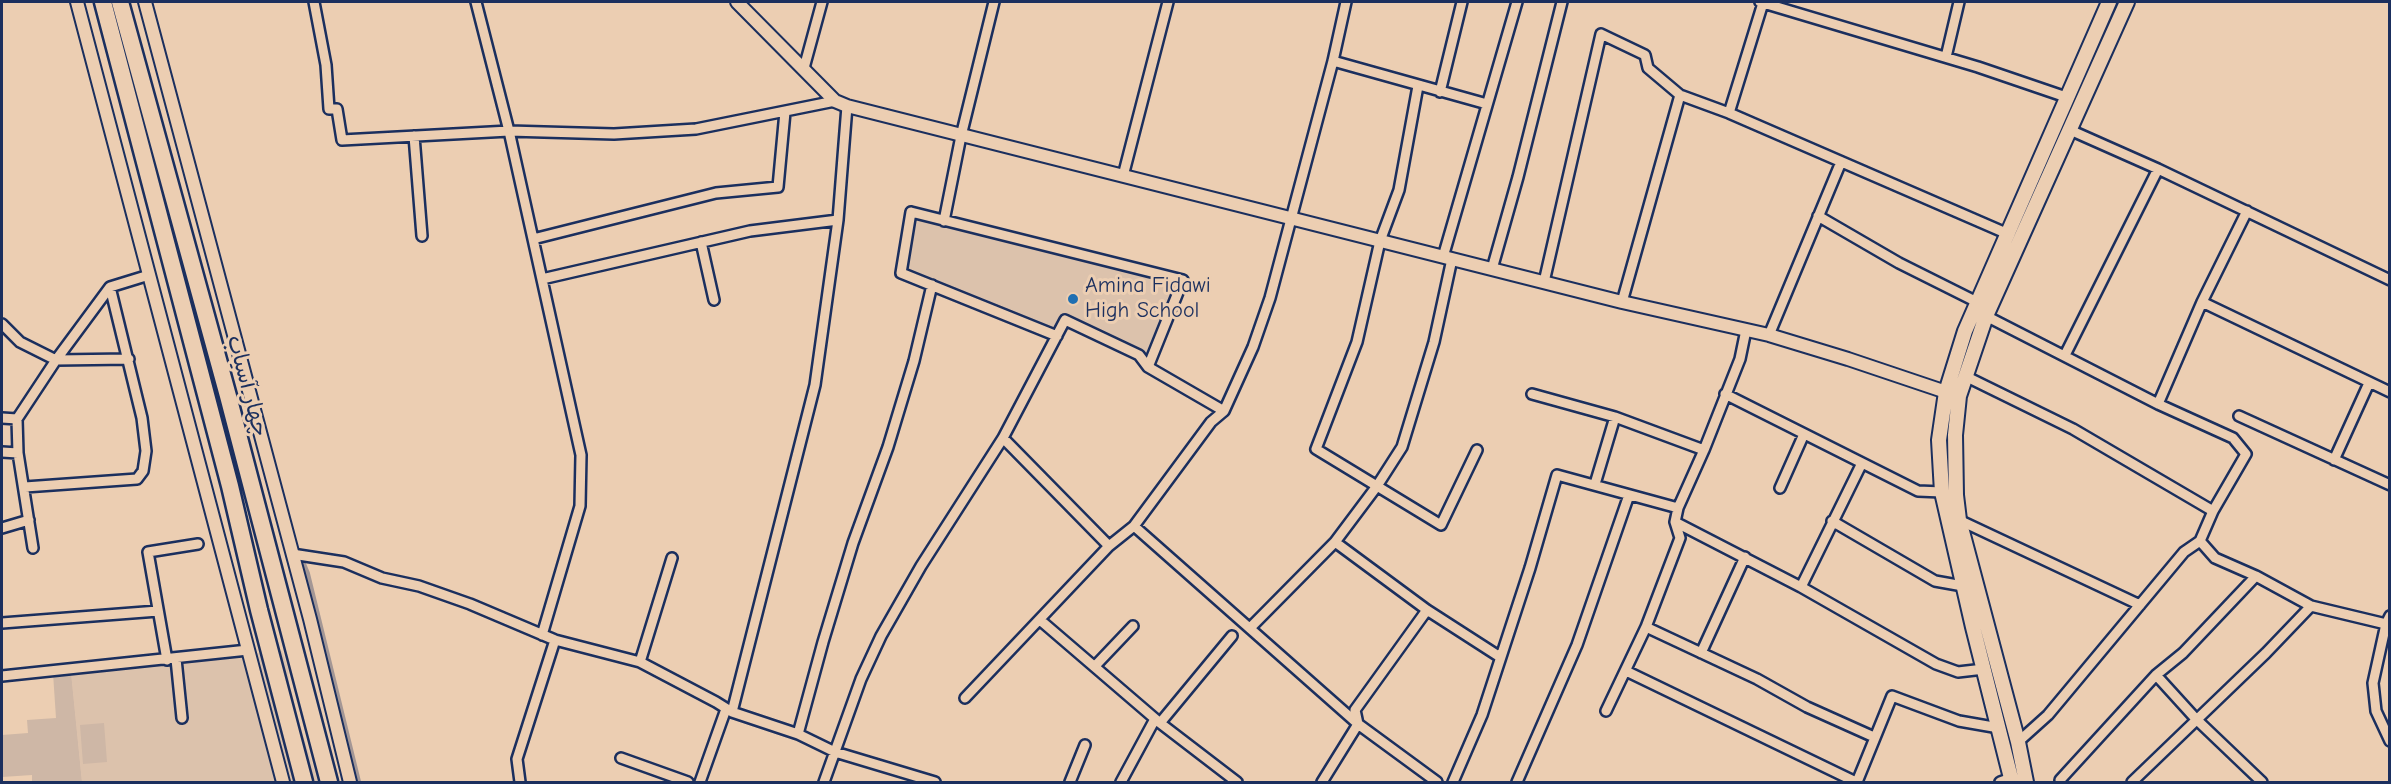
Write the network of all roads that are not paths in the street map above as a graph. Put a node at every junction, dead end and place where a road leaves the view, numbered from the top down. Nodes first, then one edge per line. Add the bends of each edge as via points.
1 (77, 2) edge
2 (103, 2) edge
3 (120, 2) edge
4 (145, 2) edge
5 (314, 2) edge
6 (476, 2) edge
7 (737, 2) edge
8 (822, 2) edge
9 (994, 2) edge
10 (1168, 2) edge
11 (1346, 2) edge
12 (1462, 2) edge
13 (1517, 2) edge
14 (1562, 2) edge
15 (1762, 2) edge
16 (1959, 2) edge
17 (2109, 2) edge
18 (2127, 2) edge
19 (1788, 6) edge
20 (1946, 57) junction
21 (1332, 62) junction
22 (804, 68) junction
23 (1418, 86) junction
24 (1440, 92) junction
25 (1680, 95) junction
26 (2066, 97) junction
27 (835, 101) junction
28 (1487, 104) junction
29 (847, 106) junction
30 (785, 112) junction
31 (1729, 112) junction
32 (2070, 130) junction
33 (509, 131) junction
34 (414, 136) junction
35 (961, 136) junction
36 (1841, 162) junction
37 (2158, 169) junction
38 (1123, 176) junction
39 (2247, 211) junction
40 (1818, 216) junction
41 (1290, 219) junction
42 (838, 220) junction
43 (944, 221) junction
44 (2008, 234) junction
45 (422, 236) dead end
46 (533, 239) junction
47 (1380, 241) junction
48 (701, 242) junction
49 (1448, 258) junction
50 (1492, 269) junction
51 (149, 275) junction
52 (542, 279) junction
53 (2390, 279) edge
54 (1544, 282) junction
55 (932, 285) junction
56 (110, 287) junction
57 (714, 300) dead end
58 (1622, 302) junction
59 (1977, 302) junction
60 (2202, 302) junction
61 (1986, 316) junction
62 (2, 324) edge
63 (1746, 330) junction
64 (1057, 336) junction
65 (1769, 336) junction
66 (2065, 355) junction
67 (129, 359) junction
68 (56, 360) junction
69 (1148, 367) junction
70 (1965, 376) junction
71 (2369, 383) junction
72 (2390, 392) edge
73 (1532, 394) dead end
74 (1725, 394) junction
75 (1952, 394) junction
76 (2158, 404) junction
77 (1224, 411) junction
78 (2239, 416) dead end
79 (1615, 417) junction
80 (2, 418) edge
81 (17, 419) junction
82 (1804, 434) junction
83 (1003, 438) junction
84 (1477, 450) dead end
85 (1704, 450) junction
86 (2, 452) edge
87 (18, 453) junction
88 (2334, 460) junction
89 (1862, 465) junction
90 (249, 483) junction
91 (1595, 484) junction
92 (2390, 485) edge
93 (230, 486) junction
94 (1377, 486) junction
95 (25, 487) junction
96 (1780, 488) dead end
97 (1942, 492) junction
98 (1629, 495) junction
99 (1678, 508) junction
100 (2213, 511) junction
101 (29, 520) junction
102 (1959, 520) junction
103 (1832, 521) junction
104 (1675, 522) junction
105 (1134, 526) junction
106 (2, 528) edge
107 (2200, 541) junction
108 (1335, 542) junction
109 (198, 544) dead end
110 (1109, 546) junction
111 (33, 548) dead end
112 (292, 554) junction
113 (1745, 557) junction
114 (672, 558) dead end
115 (2256, 576) junction
116 (1963, 585) junction
117 (1801, 586) junction
118 (2140, 605) junction
119 (2311, 606) junction
120 (1427, 610) junction
121 (158, 611) junction
122 (1040, 620) junction
123 (2387, 620) edge
124 (2, 623) edge
125 (1132, 626) dead end
126 (1646, 627) junction
127 (1250, 628) junction
128 (543, 635) junction
129 (1232, 636) dead end
130 (555, 640) junction
131 (248, 651) junction
132 (1701, 653) junction
133 (1500, 657) junction
134 (171, 660) junction
135 (640, 662) junction
136 (1095, 666) junction
137 (1984, 669) junction
138 (1626, 671) junction
139 (2156, 675) junction
140 (2, 676) edge
141 (965, 698) dead end
142 (729, 711) junction
143 (1606, 711) dead end
144 (182, 718) dead end
145 (2196, 719) junction
146 (1158, 721) junction
147 (1358, 724) junction
148 (1999, 728) junction
149 (798, 734) junction
150 (1874, 737) junction
151 (2390, 741) edge
152 (2018, 742) junction
153 (1085, 745) dead end
154 (835, 752) junction
155 (621, 758) dead end
156 (2060, 780) dead end
157 (2008, 781) edge
158 (931, 782) edge
159 (283, 783) edge
160 (304, 783) edge
161 (329, 783) edge
162 (350, 783) edge
163 (520, 783) edge
164 (688, 783) edge
165 (700, 783) edge
166 (824, 783) edge
167 (1070, 783) edge
168 (1121, 783) edge
169 (1237, 783) edge
170 (1322, 783) edge
171 (1437, 783) edge
172 (1454, 783) edge
173 (1517, 783) edge
174 (1857, 783) edge
175 (2026, 783) edge
176 (2133, 783) edge
177 (2262, 783) edge

1 - 51 street
2 - 93 highway, چهار آسیاب
3 - 90 highway, چهار آسیاب
4 - 112 street
5 - 34 street via 326,65 329,109 337,109 342,139
6 - 33 street
7 - 22 street
8 - 22 street
9 - 35 street
10 - 38 street
11 - 21 street
12 - 24 street
13 - 28 street
14 - 50 street
15 - 19 street
15 - 31 street
16 - 20 street
17 - 26 main road
18 - 32 main road
19 - 20 street
20 - 26 street
21 - 23 street
21 - 41 street
22 - 27 street
23 - 24 street
23 - 47 street via 1398,190
24 - 28 street
25 - 31 street
25 - 54 street via 1648,68 1645,55 1601,34
25 - 58 street
26 - 44 main road
27 - 29 street
27 - 30 street
28 - 49 street
29 - 35 street
29 - 42 street
30 - 33 street via 696,129 614,134
30 - 46 street via 778,187 716,193
31 - 36 street
32 - 37 street
32 - 61 main road
33 - 34 street
33 - 46 street
34 - 45 street
35 - 38 street
35 - 43 street
36 - 40 street
36 - 44 street
37 - 39 street
37 - 66 street
38 - 41 street
39 - 53 street
39 - 60 street
40 - 59 street
40 - 65 street
41 - 47 street
41 - 77 street via 1270,298
42 - 48 street via 750,231
42 - 142 street via 815,385
43 - 55 street via 911,212 901,273
43 - 69 street via 1183,280
44 - 59 main road
46 - 52 street
47 - 49 street
47 - 94 street via 1357,342 1316,449
48 - 52 street
48 - 57 street
49 - 50 street
49 - 94 street via 1434,342 1417,404 1402,447
50 - 54 street
51 - 56 street
51 - 131 street
52 - 128 street via 581,455 580,506
54 - 58 street
55 - 64 street
55 - 149 street via 914,361 850,554
56 - 67 street
56 - 68 street
58 - 63 street
59 - 75 main road via 1965,331
60 - 71 street
60 - 76 street
61 - 66 street
61 - 70 main road
62 - 68 street via 20,342
63 - 65 street
63 - 74 street via 1740,359
64 - 69 street via 1065,320 1138,355
64 - 83 street
65 - 75 street
66 - 76 street
67 - 68 street
67 - 95 street via 146,450 143,471 137,479
68 - 81 street
69 - 77 street
70 - 75 main road
70 - 100 street via 2073,429
71 - 72 street
71 - 88 street
73 - 79 street
74 - 82 street
74 - 85 street
75 - 97 main road via 1939,440
75 - 102 main road
76 - 100 street via 2233,438 2246,453
77 - 105 street via 1211,422
78 - 88 street
79 - 85 street
79 - 91 street
80 - 81 street
81 - 87 street
82 - 89 street
82 - 96 street
83 - 110 street
83 - 154 street via 881,636
84 - 94 street via 1441,525
85 - 99 street
86 - 87 street
87 - 95 street
88 - 92 street
89 - 97 street via 1918,492
89 - 103 street
90 - 93 highway
90 - 161 highway, چهار آسیاب
91 - 98 street
91 - 133 street via 1557,475
93 - 160 highway, چهار آسیاب
94 - 108 street
95 - 101 street
97 - 116 main road
98 - 99 street
98 - 173 street via 1577,645
99 - 104 street
100 - 107 street
101 - 106 street
101 - 111 street
102 - 118 street
102 - 152 main road
103 - 116 street via 1935,581
103 - 117 street
104 - 113 street
104 - 126 street via 1680,537
105 - 110 street
105 - 127 street
107 - 115 street via 2215,558
107 - 118 street via 2184,552
108 - 120 street
108 - 127 street
109 - 121 street via 148,552
110 - 122 street
112 - 128 street via 344,562 382,578 429,589
112 - 162 street
113 - 117 street
113 - 132 street
114 - 135 street
115 - 119 street
115 - 139 street via 2183,653
116 - 137 main road
117 - 137 street via 1936,664 1958,672
118 - 152 street via 2048,715
119 - 123 street
119 - 145 street
120 - 133 street
120 - 147 street via 1355,710
121 - 124 street
121 - 134 street
122 - 136 street
122 - 141 street
123 - 151 street via 2373,683 2376,711
125 - 136 street
126 - 132 street
126 - 138 street
127 - 147 street
128 - 130 street
129 - 146 street
130 - 135 street
130 - 163 street via 517,759
131 - 134 street
131 - 159 street
132 - 150 street
133 - 172 street
134 - 140 street
134 - 144 street
135 - 142 street
136 - 146 street
137 - 148 main road
138 - 143 street
138 - 174 street
139 - 145 street
139 - 156 street
142 - 149 street
142 - 165 street
145 - 176 street
145 - 177 street
146 - 168 street
146 - 169 street
147 - 170 street
147 - 171 street
148 - 150 street via 1959,721 1892,696
148 - 157 main road
149 - 154 street
150 - 174 street
152 - 175 main road
153 - 167 street
154 - 158 street
154 - 166 street
155 - 164 street

